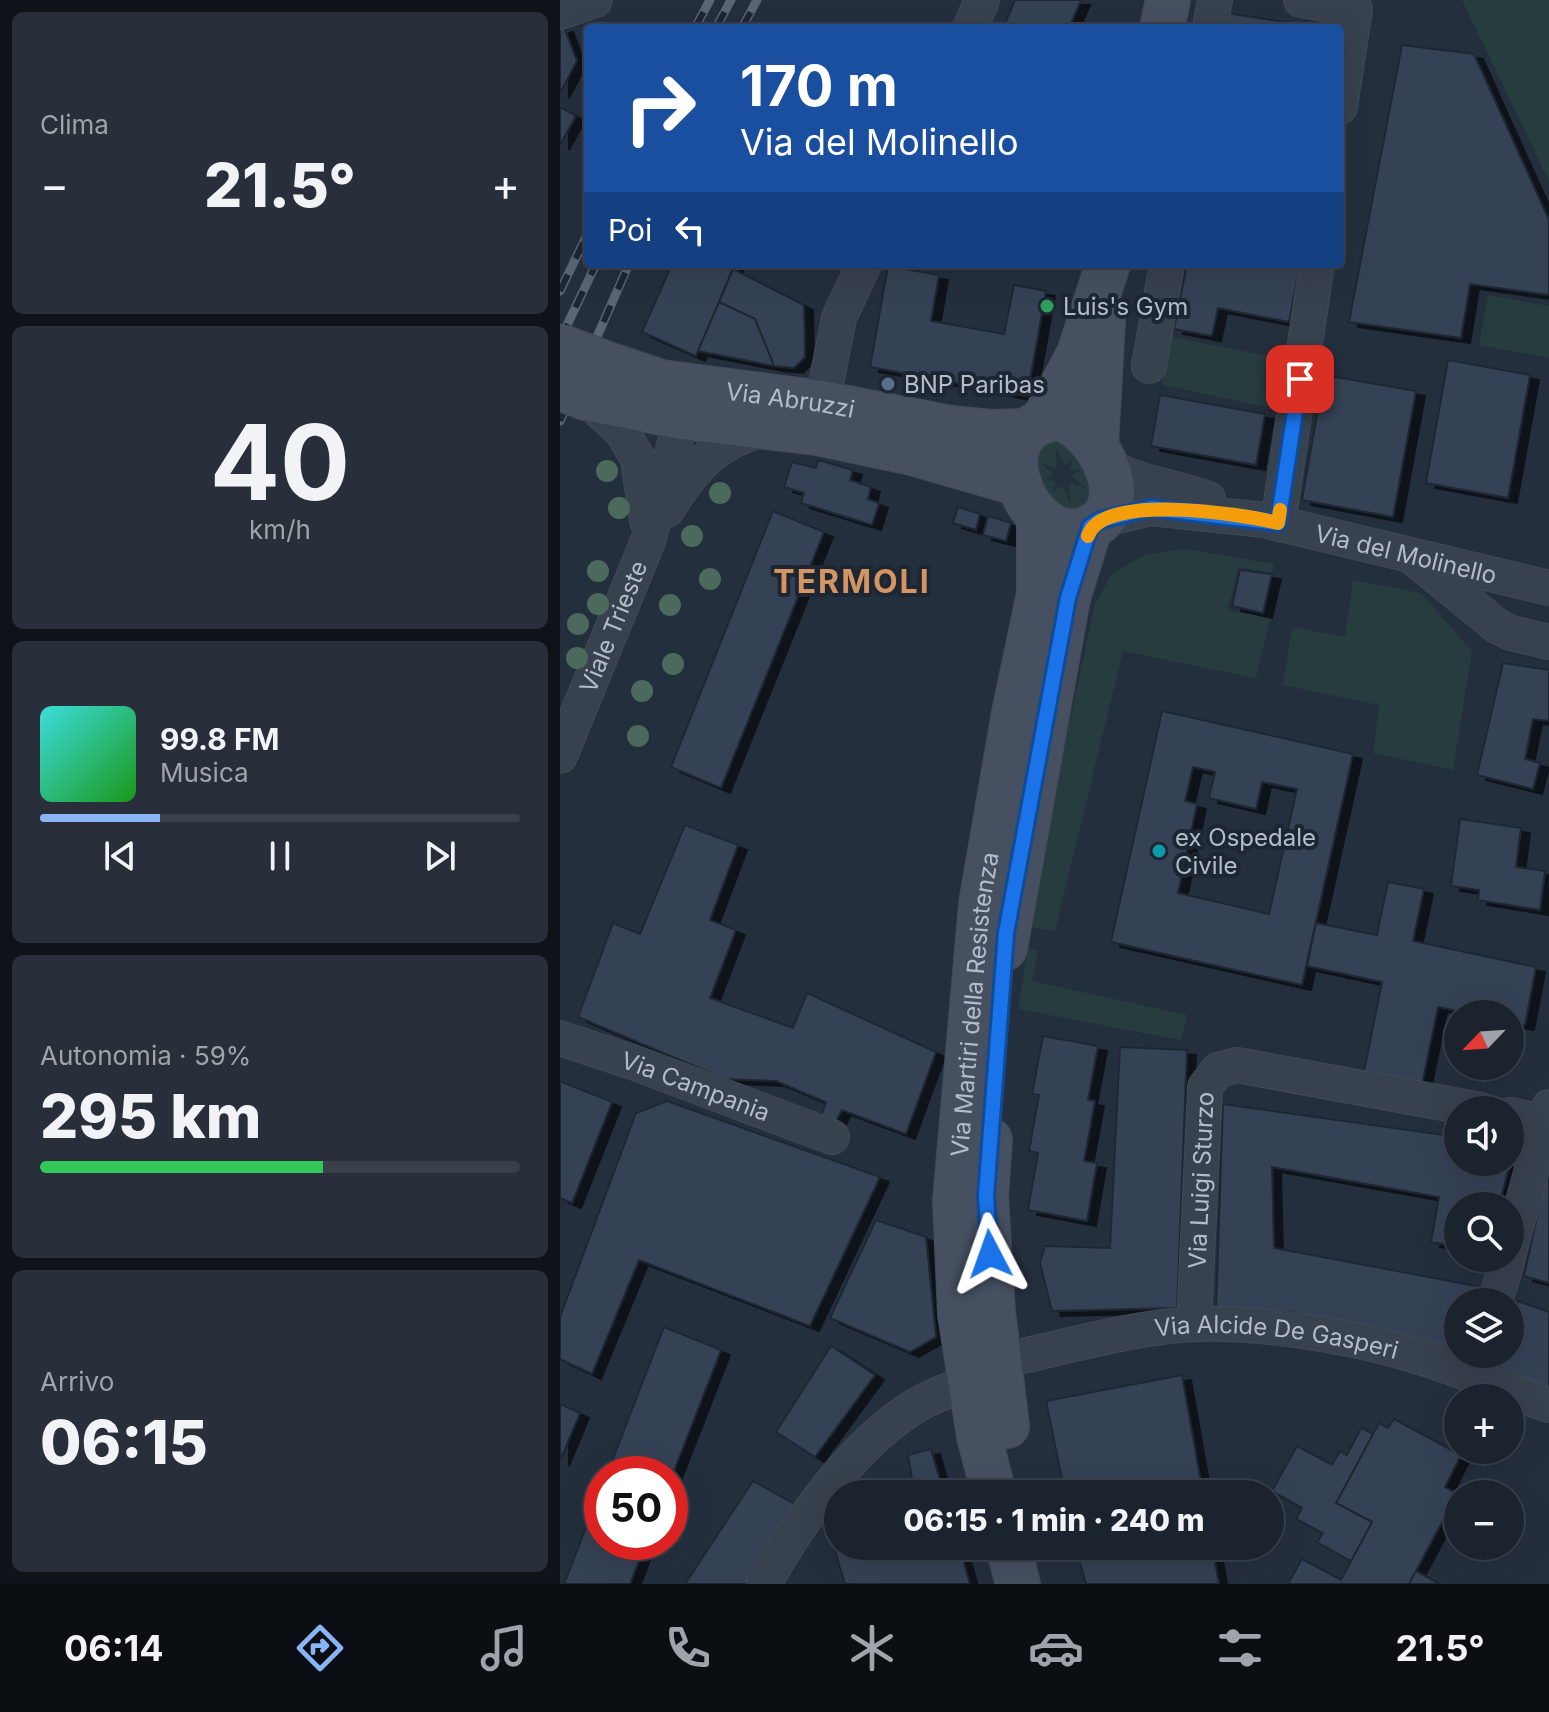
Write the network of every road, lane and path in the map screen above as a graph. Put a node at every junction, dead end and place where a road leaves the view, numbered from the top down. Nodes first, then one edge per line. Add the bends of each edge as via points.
1 (595, 0) edge
2 (982, 0) edge
3 (1168, 0) edge
4 (1215, 0) edge
5 (1301, 0) edge
6 (560, 12) edge
7 (972, 24) edge
8 (1163, 24) edge
9 (1211, 24) edge
10 (1344, 81) edge
11 (862, 268) edge
12 (1166, 268) edge
13 (1316, 268) edge
14 (1106, 272) edge
15 (1149, 366) dead end
16 (576, 373) edge
17 (672, 400) junction
18 (819, 418) junction
19 (1035, 425) junction
20 (773, 426) junction
21 (1101, 454) junction
22 (1029, 500) junction
23 (1271, 521) junction
24 (1095, 524) junction
25 (648, 541) junction
26 (1410, 555) junction
27 (1549, 588) edge
28 (1549, 642) edge
29 (560, 756) edge
30 (560, 1038) edge
31 (1444, 1103) edge
32 (1524, 1116) edge
33 (1548, 1117) edge
34 (832, 1137) dead end
35 (1524, 1200) edge
36 (1194, 1324) junction
37 (1444, 1365) edge
38 (1481, 1368) edge
39 (985, 1371) junction
40 (1549, 1405) edge
41 (990, 1480) edge
42 (1021, 1480) edge
43 (1012, 1560) edge
44 (1043, 1560) edge
45 (768, 1577) edge
46 (1018, 1584) edge
47 (1049, 1584) edge

1 - 6 street
2 - 7 street
3 - 8 main road
4 - 9 street
5 - 10 street via 1355,9
11 - 18 street via 839,318
12 - 15 street
13 - 23 street
14 - 19 main road via 1079,354
14 - 21 main road, Via Martiri della Resistenza
16 - 17 main road, Via Abruzzi
16 - 25 street, Viale Trieste via 638,459
17 - 18 main road, Via Abruzzi
17 - 20 main road, Via Abruzzi
17 - 25 street, Viale Trieste
18 - 19 main road, Via Abruzzi via 991,432
18 - 20 main road, Via Abruzzi
18 - 22 main road, Via Abruzzi
19 - 21 main road via 1059,418 1073,421
19 - 22 main road via 1017,445 1016,454
20 - 25 street, Viale Trieste via 727,441 688,476
21 - 23 street, Via del Molinello via 1125,477 1184,490
21 - 24 main road, Via Martiri della Resistenza via 1112,494
22 - 24 main road via 1051,527 1078,532
22 - 39 main road, Via Martiri della Resistenza via 1039,594 981,904 955,1201 960,1314
23 - 24 street, Via del Molinello via 1151,508
23 - 26 street, Via del Molinello
24 - 39 main road, Via Martiri della Resistenza via 1068,598 1006,933 986,1196
25 - 29 street, Viale Trieste
26 - 27 street, Via del Molinello
26 - 28 street via 1497,626
30 - 34 street, Via Campania
31 - 36 street, Via Luigi Sturzo via 1237,1065 1218,1070 1205,1087
32 - 33 street
33 - 35 street
36 - 37 street, Via Alcide De Gasperi via 1276,1327
36 - 39 street, Via Alcide De Gasperi via 1156,1328
38 - 40 street, Via Alcide De Gasperi
39 - 41 main road, Via Martiri della Resistenza via 979,1436
39 - 42 main road, Via Martiri della Resistenza
39 - 45 street, Via Alcide De Gasperi via 909,1410 862,1450 819,1497
43 - 46 main road
44 - 47 main road

